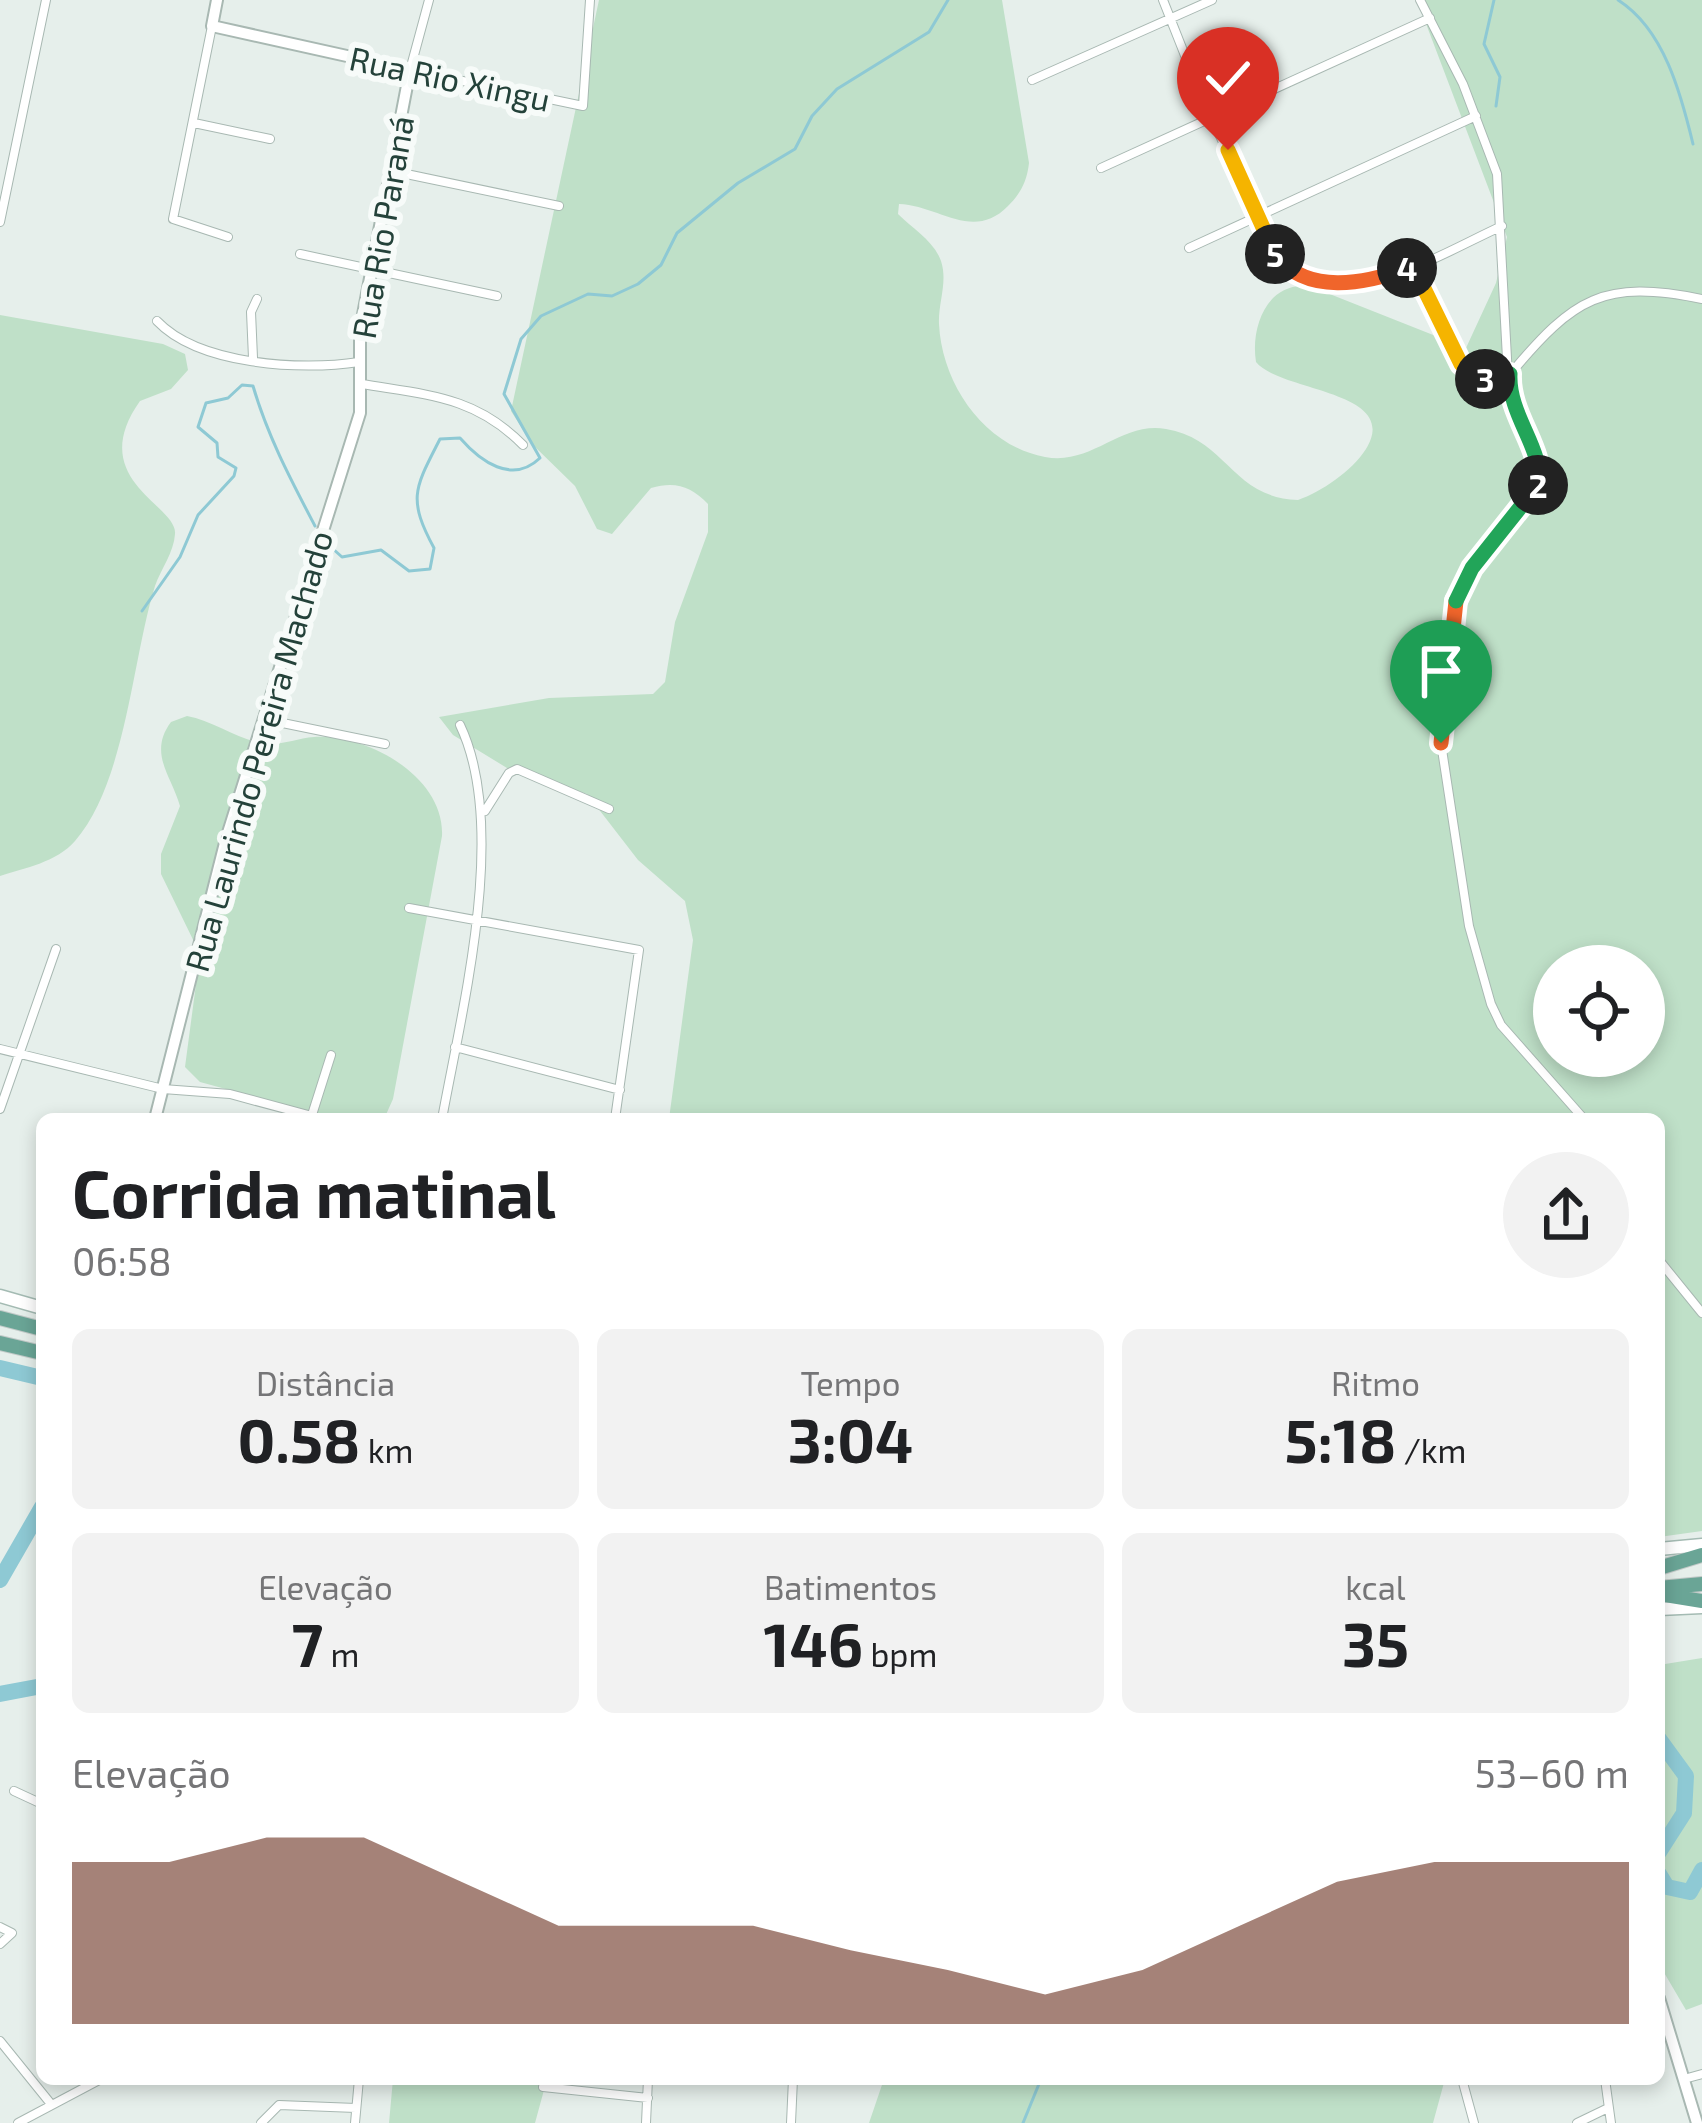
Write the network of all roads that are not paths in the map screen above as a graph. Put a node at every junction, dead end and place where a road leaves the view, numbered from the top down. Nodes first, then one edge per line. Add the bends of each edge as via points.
1 (46, 0) edge
2 (218, 0) edge
3 (429, 0) edge
4 (590, 0) edge
5 (1163, 0) edge
6 (1212, 0) edge
7 (1420, 0) edge
8 (1171, 17) junction
9 (1430, 18) junction
10 (212, 26) junction
11 (410, 70) junction
12 (1032, 80) dead end
13 (1475, 116) junction
14 (1214, 121) junction
15 (194, 123) junction
16 (270, 139) dead end
17 (1101, 168) dead end
18 (392, 172) junction
19 (559, 206) dead end
20 (1258, 218) junction
21 (0, 222) edge
22 (1502, 226) junction
23 (228, 237) dead end
24 (1189, 248) dead end
25 (300, 254) dead end
26 (1413, 266) junction
27 (371, 271) junction
28 (497, 296) dead end
29 (257, 299) dead end
30 (1702, 299) edge
31 (158, 321) dead end
32 (253, 358) junction
33 (359, 362) junction
34 (1510, 374) junction
35 (362, 384) junction
36 (523, 445) dead end
37 (262, 718) junction
38 (460, 725) dead end
39 (385, 744) dead end
40 (609, 809) dead end
41 (484, 812) junction
42 (409, 908) dead end
43 (474, 919) junction
44 (56, 949) dead end
45 (455, 1047) junction
46 (0, 1048) edge
47 (19, 1054) junction
48 (331, 1055) dead end
49 (164, 1089) junction
50 (620, 1090) junction
51 (0, 1109) edge
52 (157, 1113) edge
53 (298, 1113) edge
54 (313, 1113) edge
55 (443, 1113) edge
56 (616, 1113) edge
57 (1579, 1113) edge
58 (1665, 1267) edge
59 (0, 1296) edge
60 (36, 1306) edge
61 (1702, 1313) edge
62 (0, 1318) edge
63 (36, 1327) edge
64 (0, 1343) edge
65 (36, 1352) edge
66 (1702, 1545) edge
67 (1665, 1548) edge
68 (1702, 1555) edge
69 (1702, 1565) edge
70 (1665, 1566) edge
71 (1665, 1568) edge
72 (1702, 1584) edge
73 (1665, 1590) edge
74 (1665, 1593) edge
75 (1702, 1604) edge
76 (1665, 1609) edge
77 (14, 1791) dead end
78 (36, 1801) edge
79 (0, 1927) edge
80 (0, 1944) edge
81 (1665, 2017) edge
82 (0, 2041) edge
83 (1702, 2074) edge
84 (1684, 2079) junction
85 (89, 2085) edge
86 (358, 2085) edge
87 (648, 2085) edge
88 (793, 2085) edge
89 (1464, 2085) edge
90 (1605, 2085) edge
91 (542, 2087) dead end
92 (648, 2098) junction
93 (51, 2104) junction
94 (356, 2108) junction
95 (1606, 2109) junction
96 (30, 2121) edge
97 (262, 2121) edge
98 (18, 2123) edge
99 (355, 2123) edge
100 (646, 2123) edge
101 (791, 2123) edge
102 (1474, 2123) edge
103 (1577, 2123) edge
104 (1611, 2123) edge
105 (1697, 2123) edge

1 - 21 street
2 - 10 street
3 - 11 street, Rua Rio Paraná
4 - 11 street, Rua Rio Xingu via 584,106
5 - 8 street
6 - 8 street
7 - 9 street
8 - 12 street
8 - 14 street
9 - 13 street
9 - 14 street
10 - 11 street, Rua Rio Xingu
10 - 15 street
11 - 18 street, Rua Rio Paraná
13 - 20 street
13 - 22 street via 1497,173
14 - 17 street
14 - 20 street
15 - 16 street
15 - 23 street via 173,219
18 - 19 street
18 - 27 street, Rua Rio Paraná
20 - 24 street
20 - 26 street via 1273,251 1298,273 1357,284
22 - 26 street
22 - 34 street
25 - 27 street
26 - 34 street via 1461,364 1482,379
27 - 28 street
27 - 33 street, Rua Rio Paraná
29 - 32 street
30 - 34 street via 1642,289 1576,305
31 - 32 street via 176,340
32 - 33 street via 297,368
33 - 35 street, Rua Rio Paraná
34 - 57 street via 1512,410 1540,479 1457,595 1441,743 1469,926 1490,1004
35 - 36 street via 452,399 496,417
35 - 37 street, Rua Laurindo Pereira Machado via 352,440
37 - 39 street
37 - 49 street, Rua Laurindo Pereira Machado
38 - 41 street
40 - 41 street via 517,769
41 - 43 street
42 - 43 street
43 - 45 street
43 - 50 street via 639,950
44 - 47 street
45 - 50 street
45 - 55 street
46 - 47 street
47 - 49 street
47 - 51 street
48 - 54 street
49 - 52 street, Rua Laurindo Pereira Machado
49 - 53 street via 230,1094
50 - 56 street
58 - 61 street
59 - 60 main road
62 - 63 main road
64 - 65 main road
66 - 67 main road
68 - 70 main road
69 - 71 main road
72 - 73 main road
74 - 75 main road
75 - 76 main road
77 - 78 street
79 - 80 street via 12,1933
81 - 84 street
82 - 93 street
83 - 84 street
84 - 105 street
85 - 93 street
86 - 94 street
87 - 92 street
88 - 101 street
89 - 102 street
90 - 95 street
91 - 92 street
92 - 100 street
93 - 96 street
94 - 97 street via 279,2105
94 - 99 street
95 - 103 street
95 - 104 street
96 - 98 street

